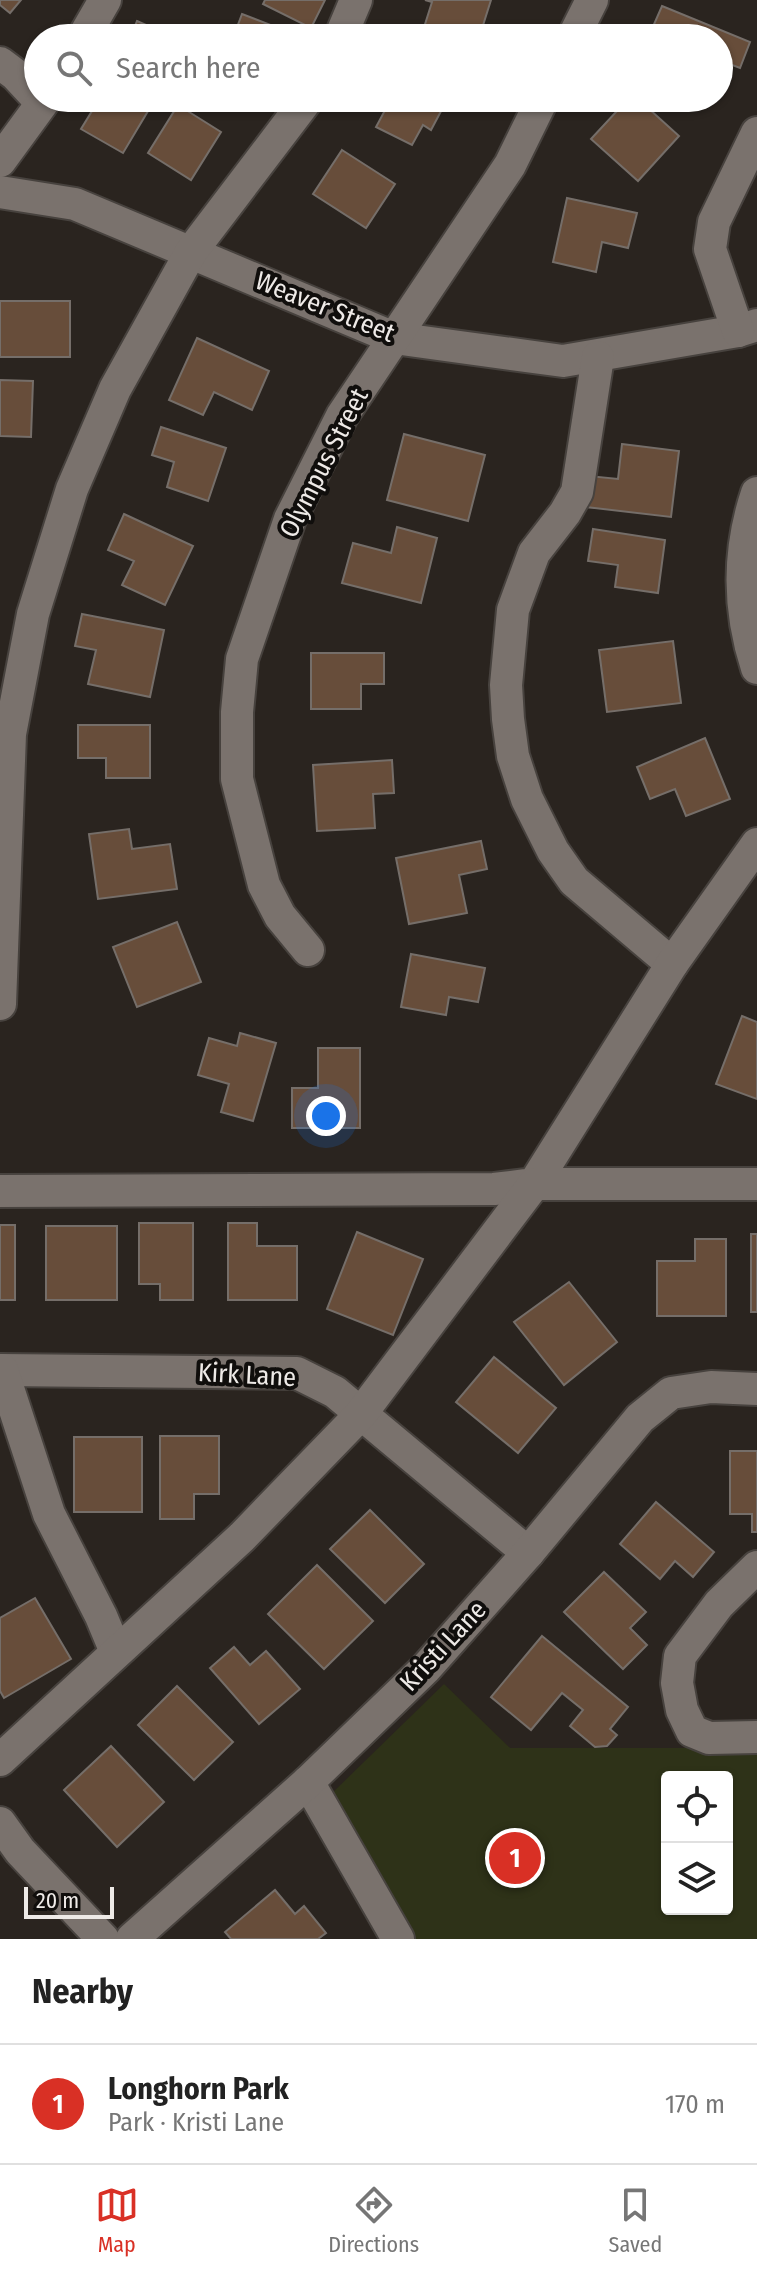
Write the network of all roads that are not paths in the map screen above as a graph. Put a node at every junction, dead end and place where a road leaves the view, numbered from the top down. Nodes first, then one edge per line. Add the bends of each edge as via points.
1 (105, 0) edge
2 (356, 0) edge
3 (592, 0) edge
4 (91, 24) edge
5 (346, 24) edge
6 (580, 24) edge
7 (0, 63) edge
8 (24, 82) edge
9 (36, 112) edge
10 (297, 112) edge
11 (536, 112) edge
12 (757, 133) edge
13 (0, 161) edge
14 (0, 192) edge
15 (191, 252) junction
16 (748, 328) edge
17 (394, 338) junction
18 (598, 357) junction
19 (757, 493) edge
20 (757, 668) edge
21 (757, 844) edge
22 (308, 950) dead end
23 (672, 964) junction
24 (0, 1004) edge
25 (534, 1184) junction
26 (757, 1184) edge
27 (0, 1191) edge
28 (1, 1370) edge
29 (757, 1389) edge
30 (360, 1415) junction
31 (528, 1553) junction
32 (757, 1567) edge
33 (116, 1652) junction
34 (757, 1737) edge
35 (0, 1760) edge
36 (308, 1782) junction
37 (0, 1823) edge
38 (103, 1939) edge
39 (132, 1939) edge
40 (398, 1939) edge

1 - 4 street
2 - 5 street
3 - 6 street
7 - 8 street
9 - 13 street
10 - 15 street
11 - 17 street, Olympus Street via 510,165
12 - 16 street via 714,222 710,249
14 - 15 street, Weaver Street via 75,204
15 - 17 street, Weaver Street
15 - 24 street via 115,389 72,489 33,614 10,734
16 - 18 street, Weaver Street
17 - 18 street, Weaver Street via 563,361
17 - 22 street, Olympus Street via 342,416 290,519 242,659 237,779 264,885 280,916
18 - 23 street via 577,492 534,553 513,610 508,719 527,799 553,851 574,881
19 - 20 street via 742,583
21 - 23 street
23 - 25 street
25 - 26 street
25 - 27 street via 494,1189
25 - 30 street
28 - 30 street, Kirk Lane via 297,1373 335,1392
28 - 33 street via 49,1514
29 - 31 street, Kristi Lane via 711,1387 671,1393 640,1418
30 - 31 street, Kirk Lane
30 - 33 street via 242,1537
31 - 36 street, Kristi Lane via 426,1668
32 - 34 street via 719,1604 680,1656 677,1683 692,1731 709,1738
33 - 35 street
36 - 39 street, Kristi Lane
36 - 40 street
37 - 38 street

